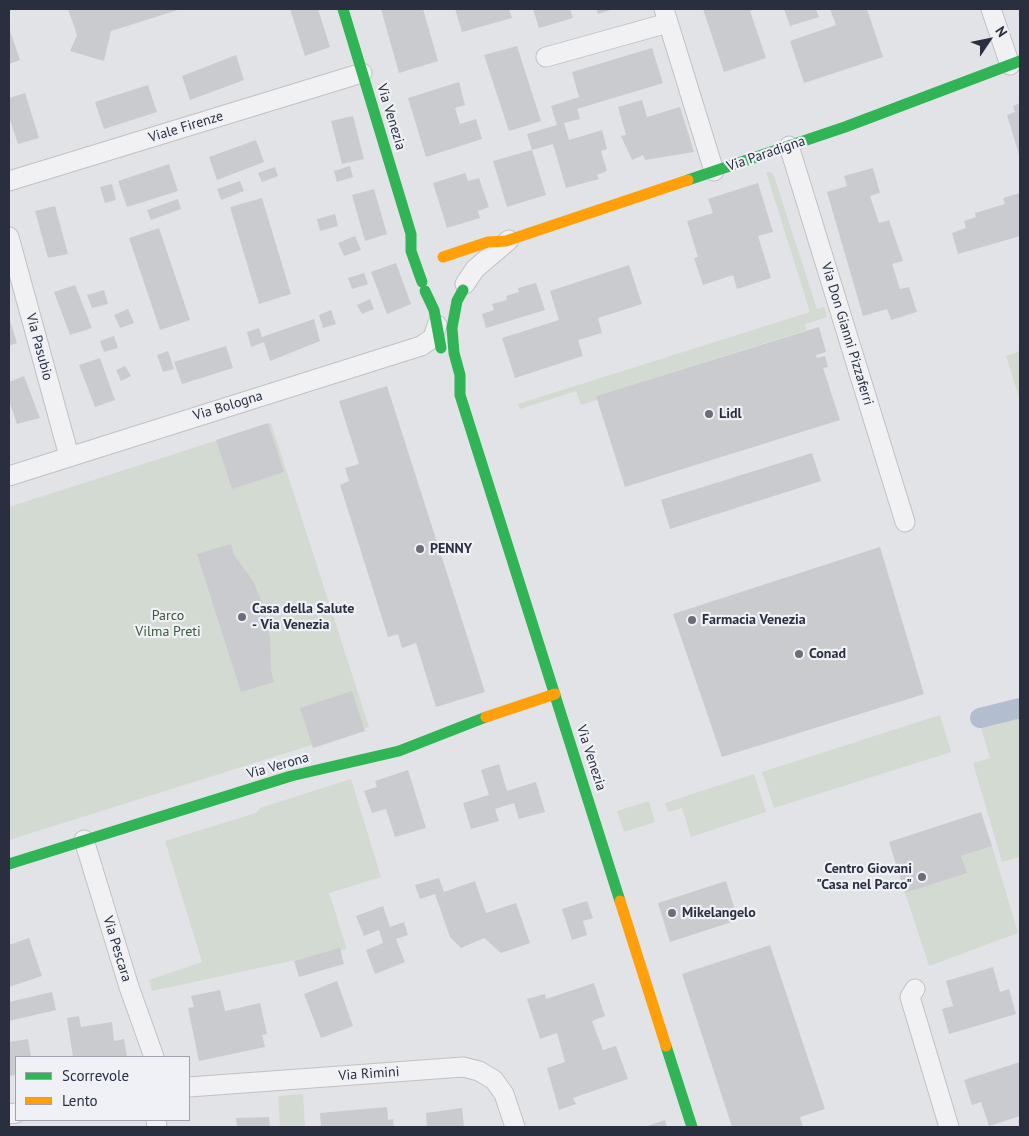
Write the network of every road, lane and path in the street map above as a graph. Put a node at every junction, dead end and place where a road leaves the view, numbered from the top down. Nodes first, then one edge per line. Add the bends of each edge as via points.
1 (343, 9) edge
2 (991, 9) edge
3 (666, 16) edge
4 (546, 57) dead end
5 (1015, 63) edge
6 (362, 72) junction
7 (788, 146) junction
8 (714, 171) junction
9 (9, 181) edge
10 (411, 234) junction
11 (9, 237) edge
12 (509, 240) junction
13 (433, 257) junction
14 (463, 277) junction
15 (423, 287) junction
16 (437, 326) junction
17 (461, 398) junction
18 (69, 456) junction
19 (9, 476) edge
20 (905, 522) dead end
21 (555, 694) junction
22 (84, 840) junction
23 (9, 864) edge
24 (915, 989) dead end
25 (154, 1056) edge
26 (190, 1087) edge
27 (515, 1127) edge
28 (692, 1127) edge
29 (949, 1127) edge

1 - 6 street, Via Venezia
2 - 5 street
3 - 4 street
3 - 8 street
5 - 7 street, Via Paradigna via 886,113
6 - 9 street, Viale Firenze
6 - 10 street, Via Venezia
7 - 8 street, Via Paradigna
7 - 20 street, Via Don Gianni Pizzaferri
8 - 12 street, Via Paradigna
10 - 13 street, Via Venezia
10 - 15 street, Via Venezia via 411,251
11 - 18 street, Via Pasubio
12 - 13 street, Via Paradigna via 488,242
12 - 14 street, Via Paradigna
13 - 14 street via 451,259
13 - 15 street via 422,274
14 - 15 street via 456,297 443,301 431,298
14 - 17 street, Via Venezia via 452,336
15 - 16 street, Via Venezia via 434,310
16 - 17 street, Via Venezia via 448,375
16 - 18 street, Via Bologna via 433,338 421,346
17 - 21 street, Via Venezia
18 - 19 street, Via Bologna
21 - 22 street, Via Verona via 399,751 292,776
21 - 28 street, Via Venezia
22 - 23 street, Via Verona
22 - 25 street, Via Pescara
24 - 29 street via 910,997
26 - 27 street, Via Rimini via 463,1067 494,1080 504,1094

